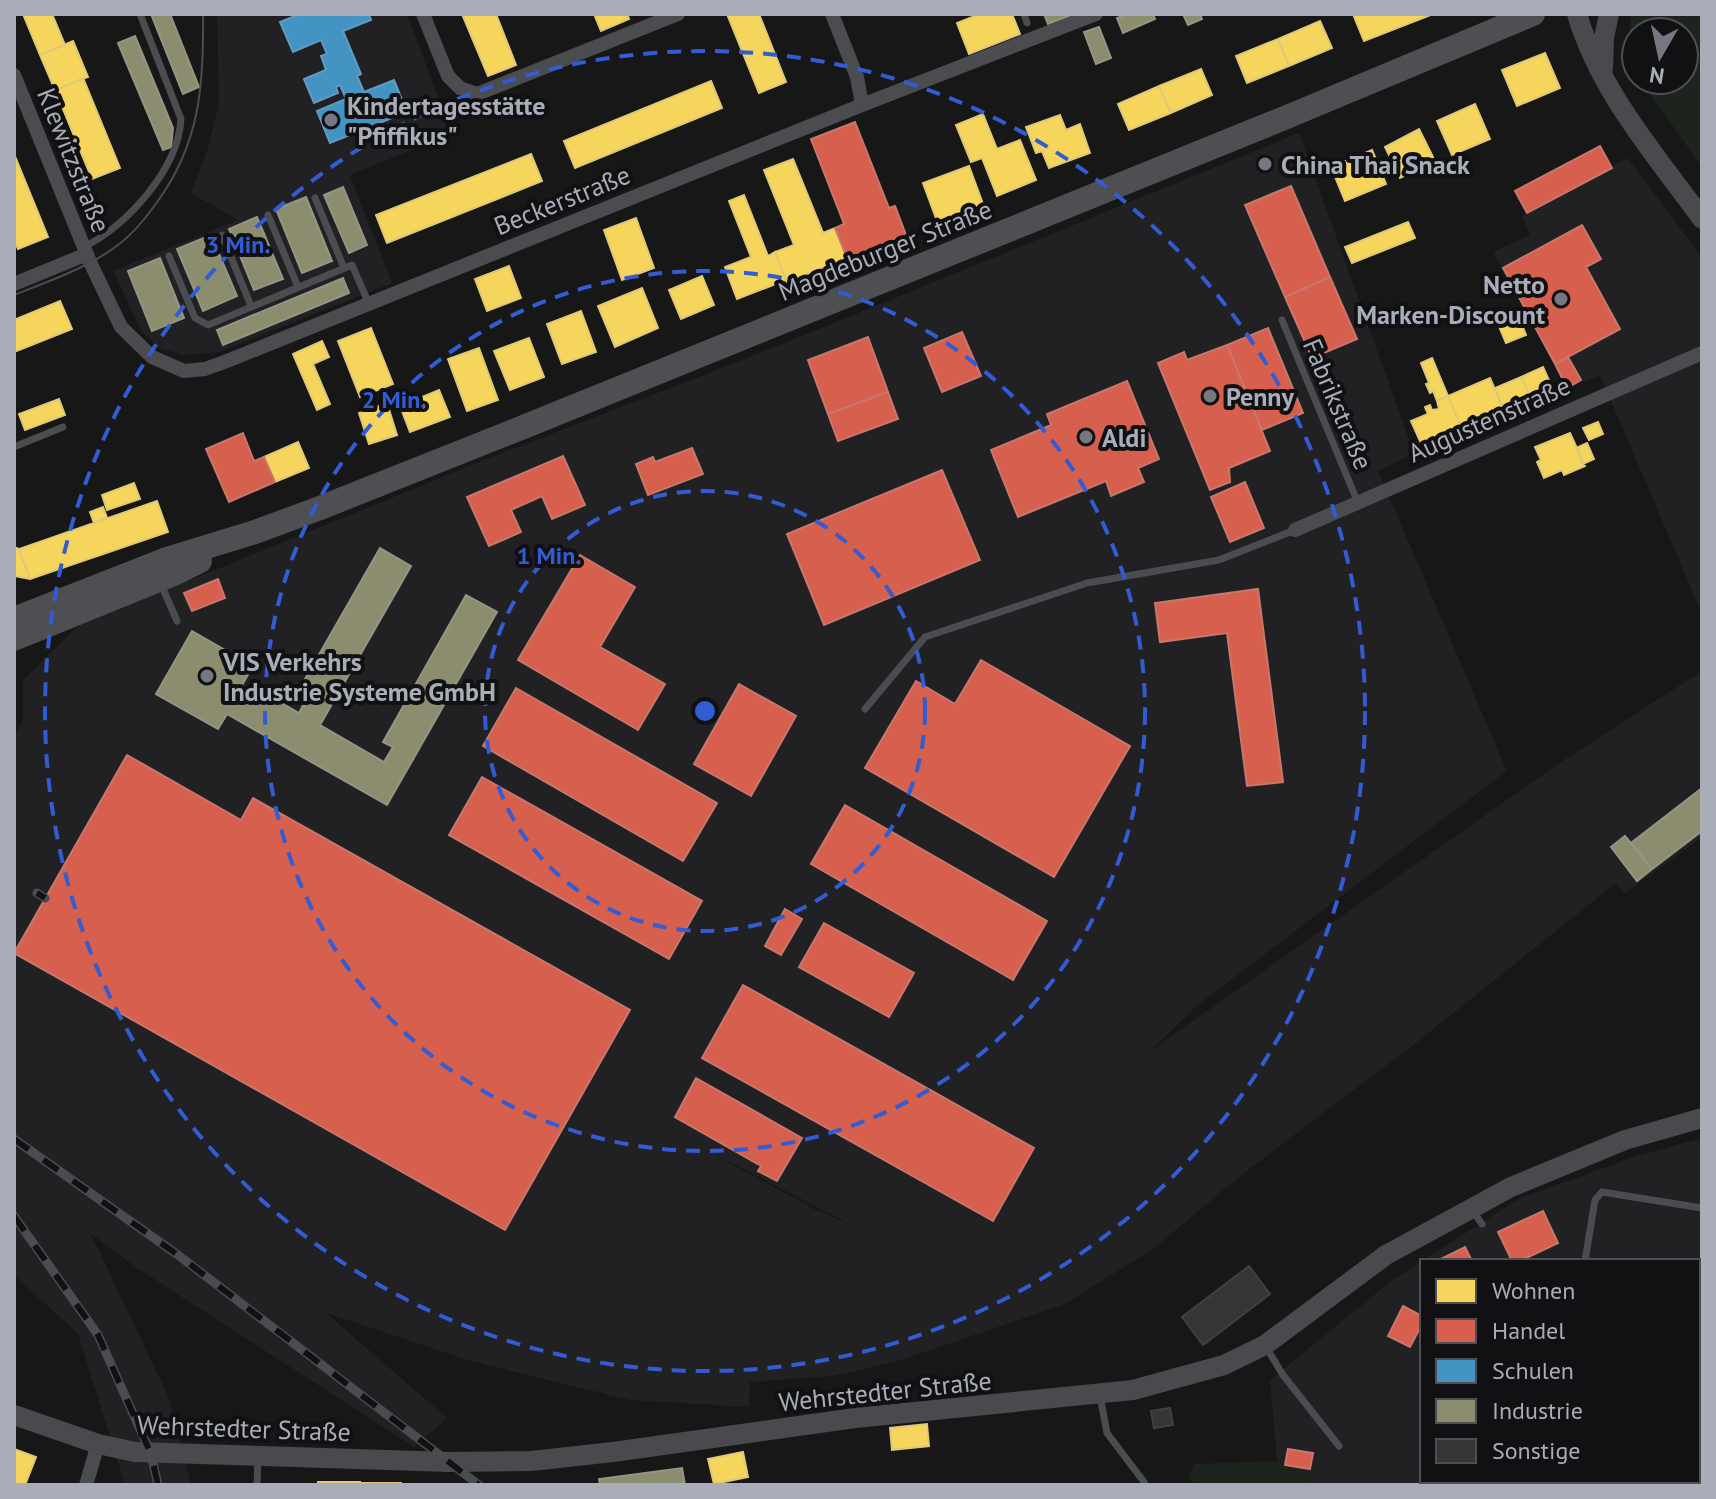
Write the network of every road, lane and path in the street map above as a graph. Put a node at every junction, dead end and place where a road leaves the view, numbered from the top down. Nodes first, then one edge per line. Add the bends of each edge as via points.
1 (140, 14) edge
2 (423, 14) edge
3 (678, 14) edge
4 (832, 14) edge
5 (1024, 14) edge
6 (1096, 14) edge
7 (1533, 14) edge
8 (1577, 14) edge
9 (1609, 14) edge
10 (1027, 23) dead end
11 (14, 75) edge
12 (1603, 77) junction
13 (862, 105) junction
14 (315, 198) dead end
15 (268, 215) dead end
16 (1702, 219) edge
17 (222, 235) dead end
18 (87, 255) junction
19 (169, 256) dead end
20 (344, 268) junction
21 (14, 284) edge
22 (298, 287) junction
23 (369, 304) junction
24 (251, 306) junction
25 (1282, 320) dead end
26 (1702, 353) edge
27 (63, 427) dead end
28 (14, 447) edge
29 (1358, 503) junction
30 (1295, 530) joint
31 (255, 532) junction
32 (159, 580) junction
33 (177, 621) dead end
34 (15, 634) edge
35 (865, 709) dead end
36 (1702, 1118) edge
37 (1702, 1208) edge
38 (1585, 1259) edge
39 (1265, 1345) junction
40 (1099, 1394) junction
41 (14, 1415) edge
42 (98, 1444) junction
43 (1339, 1446) dead end
44 (258, 1456) junction
45 (1144, 1482) dead end
46 (86, 1485) edge
47 (257, 1485) edge

1 - 18 lane via 181,119 180,130 159,177 135,209
2 - 3 street via 448,76 477,94
4 - 13 street via 857,77
5 - 10 lane
6 - 13 street, Beckerstraße
7 - 31 main road, Magdeburger Straße via 843,298
8 - 12 street
9 - 12 street
11 - 18 street, Klewitzstraße
12 - 16 street
13 - 23 street, Beckerstraße
14 - 20 lane
15 - 22 lane
17 - 24 lane
18 - 21 street
18 - 23 street, Beckerstraße via 121,327 152,357 184,371 205,369
19 - 24 lane via 195,318 208,325
20 - 22 lane
20 - 23 lane via 352,265
22 - 24 lane
25 - 29 lane, Fabrikstraße
26 - 29 street, Augustenstraße
27 - 28 lane
29 - 30 street, Augustenstraße
30 - 35 lane via 1219,560 1087,583 925,637
31 - 32 main road, Magdeburger Straße
31 - 34 main road, Magdeburger Straße via 167,559
32 - 33 lane
32 - 34 main road, Magdeburger Straße
36 - 39 street, Wehrstedter Straße via 1625,1140 1511,1187 1477,1216 1386,1255
37 - 38 lane via 1602,1192 1595,1200
39 - 40 street, Wehrstedter Straße via 1224,1365
39 - 43 lane
40 - 44 street, Wehrstedter Straße via 855,1418 531,1461
40 - 45 lane via 1107,1433
41 - 42 street, Wehrstedter Straße
42 - 44 street, Wehrstedter Straße via 151,1454
42 - 46 street
44 - 47 lane

